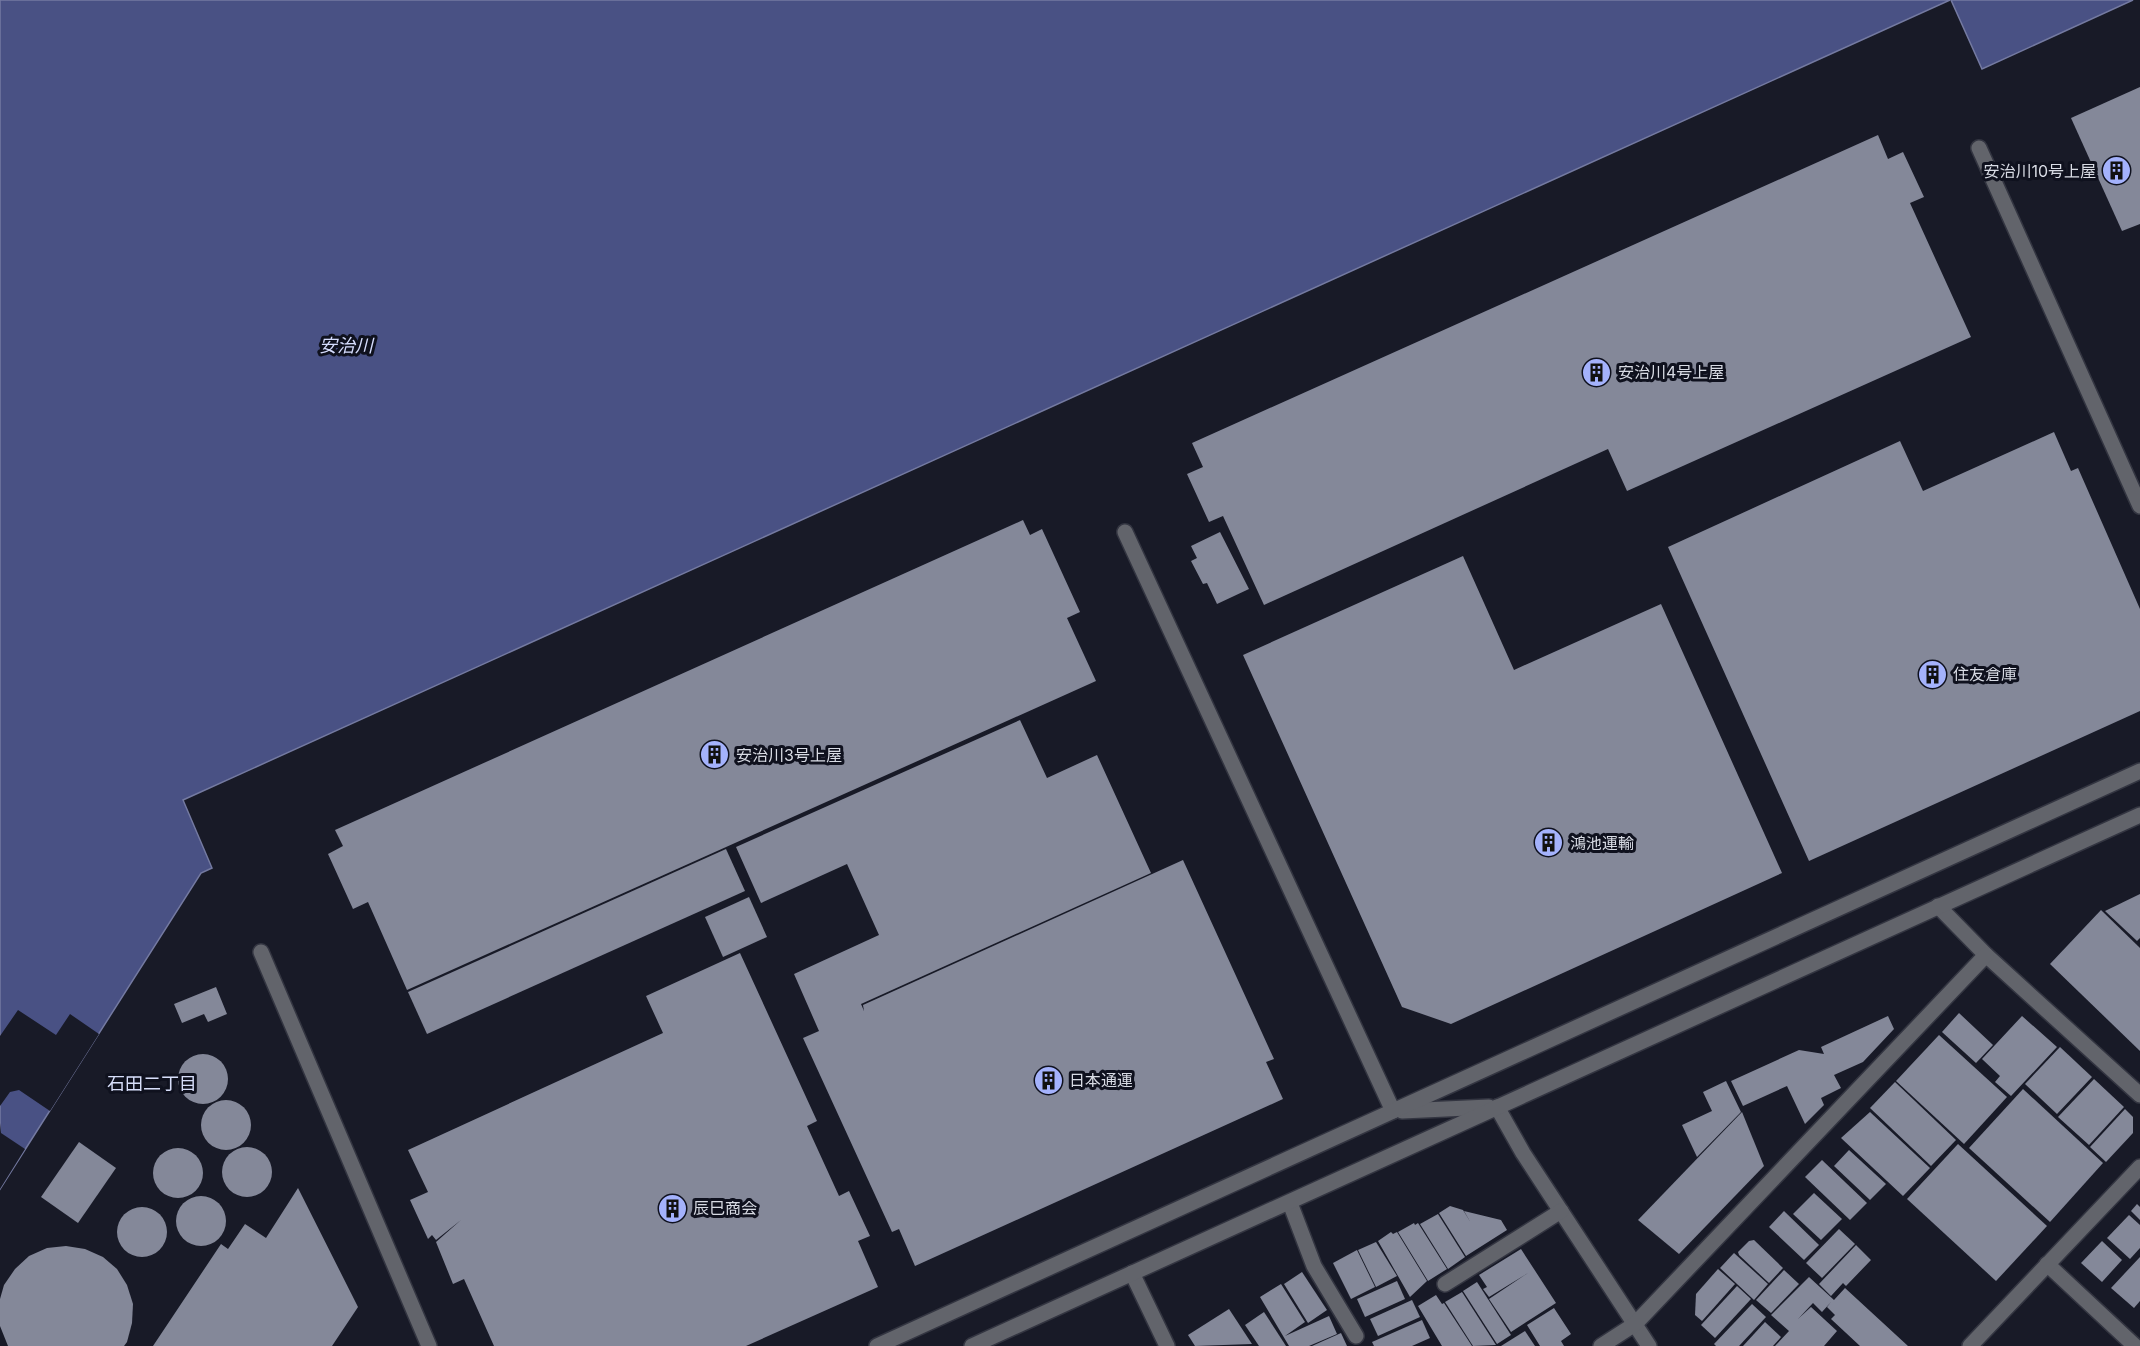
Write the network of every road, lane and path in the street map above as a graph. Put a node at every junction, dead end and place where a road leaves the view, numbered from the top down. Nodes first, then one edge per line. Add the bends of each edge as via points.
1 (1979, 148) dead end
2 (2140, 506) edge
3 (1125, 532) dead end
4 (2140, 771) edge
5 (2137, 820) edge
6 (1938, 906) junction
7 (261, 952) dead end
8 (1986, 955) junction
9 (2140, 1095) edge
10 (1497, 1107) junction
11 (1393, 1111) junction
12 (2140, 1167) edge
13 (1290, 1203) junction
14 (1561, 1211) junction
15 (2047, 1264) junction
16 (1132, 1273) junction
17 (1445, 1284) dead end
18 (1635, 1324) junction
19 (1004, 1331) junction
20 (1356, 1336) dead end
21 (429, 1346) edge
22 (877, 1346) edge
23 (972, 1346) edge
24 (1011, 1346) edge
25 (1167, 1346) edge
26 (1601, 1346) edge
27 (1624, 1346) edge
28 (1649, 1346) edge
29 (1970, 1346) edge
30 (2135, 1346) edge

1 - 2 street
3 - 11 street
4 - 11 street
5 - 6 street
6 - 8 street
6 - 10 street
7 - 21 street
8 - 9 street
8 - 18 street
10 - 11 street
10 - 13 street
10 - 14 street
11 - 22 street
12 - 15 street
13 - 16 street
13 - 20 street via 1314,1266
14 - 17 street
14 - 18 street
15 - 29 street
15 - 30 street
16 - 19 street
16 - 25 street
18 - 26 street
18 - 27 street
18 - 28 street
19 - 23 street
19 - 24 street

